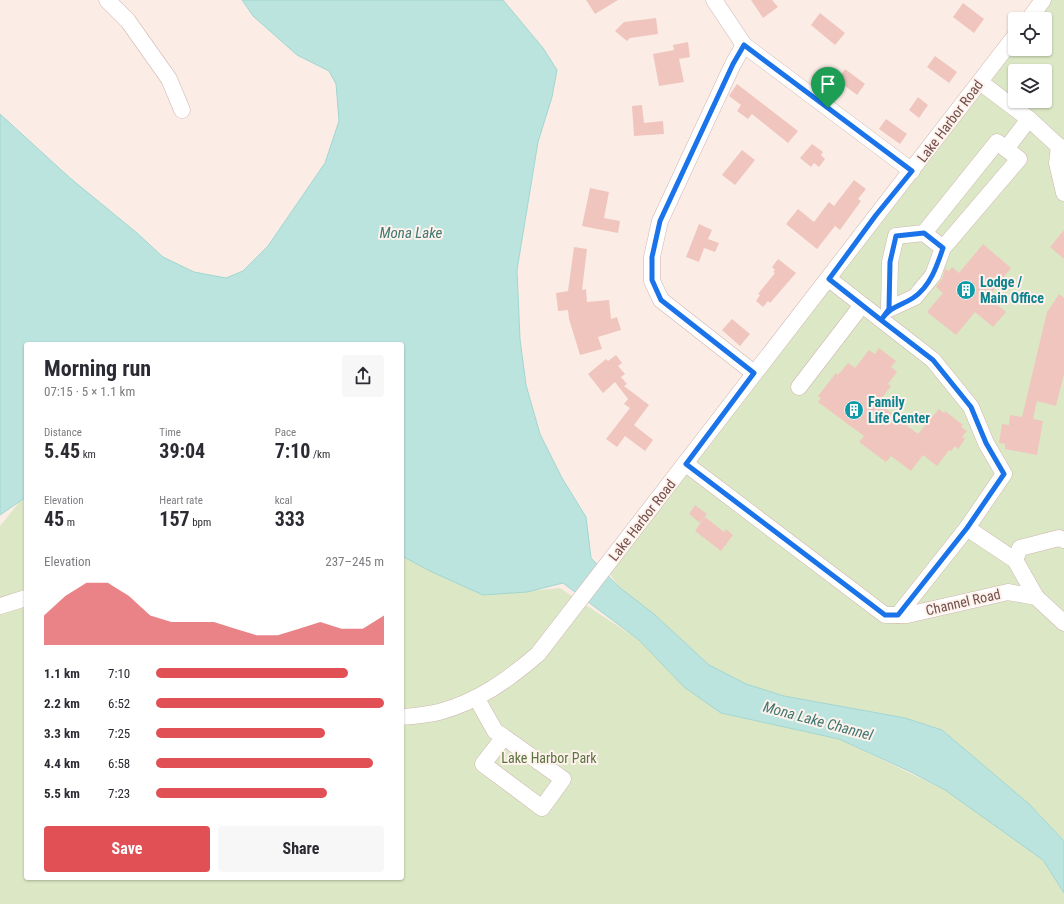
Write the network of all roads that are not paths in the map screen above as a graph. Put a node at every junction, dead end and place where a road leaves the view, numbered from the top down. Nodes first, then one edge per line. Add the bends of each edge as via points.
1 (107, 0) edge
2 (714, 0) edge
3 (1043, 0) edge
4 (1034, 12) edge
5 (744, 45) junction
6 (1008, 45) edge
7 (980, 82) junction
8 (182, 110) dead end
9 (1029, 119) junction
10 (1061, 148) edge
11 (1006, 149) junction
12 (912, 171) junction
13 (1064, 193) edge
14 (924, 233) junction
15 (943, 248) junction
16 (829, 279) junction
17 (862, 305) junction
18 (885, 315) junction
19 (754, 373) junction
20 (799, 387) dead end
21 (686, 464) junction
22 (967, 528) junction
23 (1064, 540) edge
24 (1015, 560) junction
25 (1036, 597) junction
26 (24, 599) edge
27 (0, 606) edge
28 (898, 615) junction
29 (1064, 623) edge
30 (476, 699) junction
31 (404, 717) edge
32 (504, 737) junction

1 - 8 street via 128,21 169,79
2 - 5 street
3 - 4 street
5 - 12 street
5 - 19 street via 660,221 652,257 652,280 661,300
6 - 7 street, Lake Harbor Road
7 - 9 street
7 - 12 street, Lake Harbor Road
9 - 10 street
9 - 11 street
10 - 13 street via 1057,162
11 - 14 street via 997,142
11 - 15 street via 1019,159
12 - 16 street, Lake Harbor Road
14 - 15 street
14 - 18 street via 896,236 890,262
15 - 18 street via 933,275 915,297
16 - 17 street
16 - 19 street, Lake Harbor Road
17 - 18 street
17 - 20 street
18 - 22 street via 933,360 971,407 986,443 1004,474
19 - 21 street, Lake Harbor Road
21 - 28 street, Channel Road via 885,615
21 - 30 street, Lake Harbor Road via 538,654 512,676
22 - 24 street
22 - 28 street
23 - 24 street via 1059,538 1020,548
24 - 25 street
25 - 28 street, Channel Road via 1008,592
25 - 29 street
26 - 27 street
30 - 31 street, Lake Harbor Road via 438,713
30 - 32 street via 495,731
32 - 32 street via 563,779 542,808 483,764

